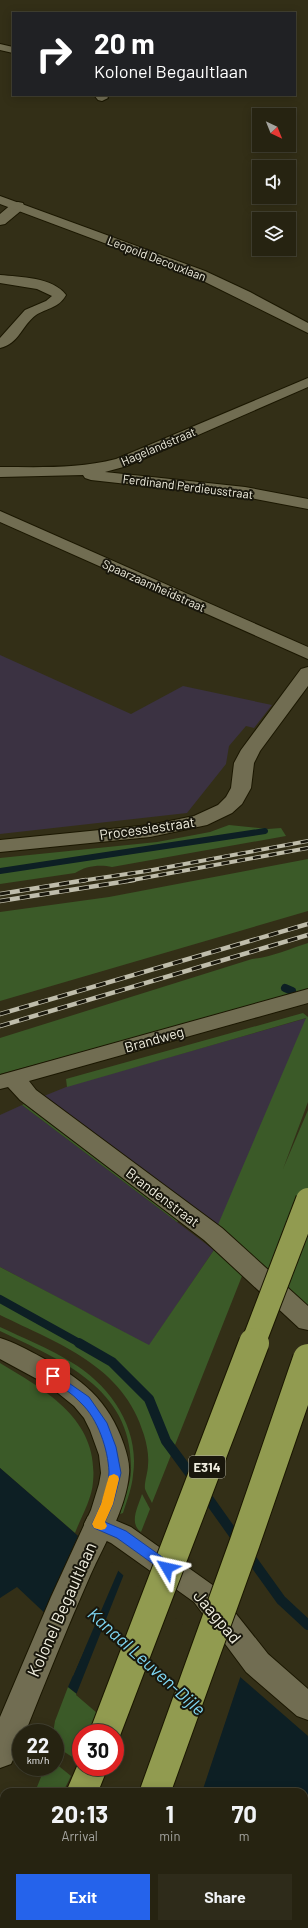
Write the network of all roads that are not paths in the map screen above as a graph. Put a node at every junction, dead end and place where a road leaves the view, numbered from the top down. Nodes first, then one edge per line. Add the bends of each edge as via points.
1 (0, 47) edge
2 (12, 50) edge
3 (0, 200) edge
4 (18, 206) junction
5 (0, 221) edge
6 (0, 279) edge
7 (308, 329) edge
8 (0, 344) edge
9 (308, 382) edge
10 (0, 472) edge
11 (67, 472) junction
12 (308, 504) edge
13 (0, 516) edge
14 (308, 654) edge
15 (308, 673) edge
16 (0, 846) edge
17 (308, 996) edge
18 (8, 1080) edge
19 (308, 1200) edge
20 (308, 1321) edge
21 (0, 1347) edge
22 (308, 1359) edge
23 (95, 1531) junction
24 (308, 1708) edge
25 (108, 1724) edge
26 (0, 1755) edge
27 (88, 1776) edge
28 (84, 1788) edge
29 (156, 1788) edge

1 - 2 street
3 - 4 street, Leopold Decouxlaan
4 - 5 street
4 - 7 street, Leopold Decouxlaan via 200,274
6 - 8 street via 50,288 59,295 54,302 28,315 8,340
9 - 11 street, Hagelandstraat via 121,463
10 - 11 street, Hagelandstraat
11 - 12 street, Ferdinand Perdieusstraat via 245,492
13 - 14 street, Spaarzaamheidstraat
15 - 16 street, Processiestraat via 251,750 244,763 241,788 235,800 225,809 200,821 150,830
17 - 18 street, Brandweg
18 - 20 street, Brandenstraat via 213,1234
19 - 25 highway, E314, bridge
21 - 23 street, Kolonel Begaultlaan via 53,1376 85,1400 101,1423 110,1447 115,1473 107,1504
22 - 29 highway, bridge via 248,1535
23 - 24 street, Jaagpad via 122,1535 204,1594 257,1663
23 - 26 street, Kolonel Begaultlaan via 35,1666
27 - 28 highway

